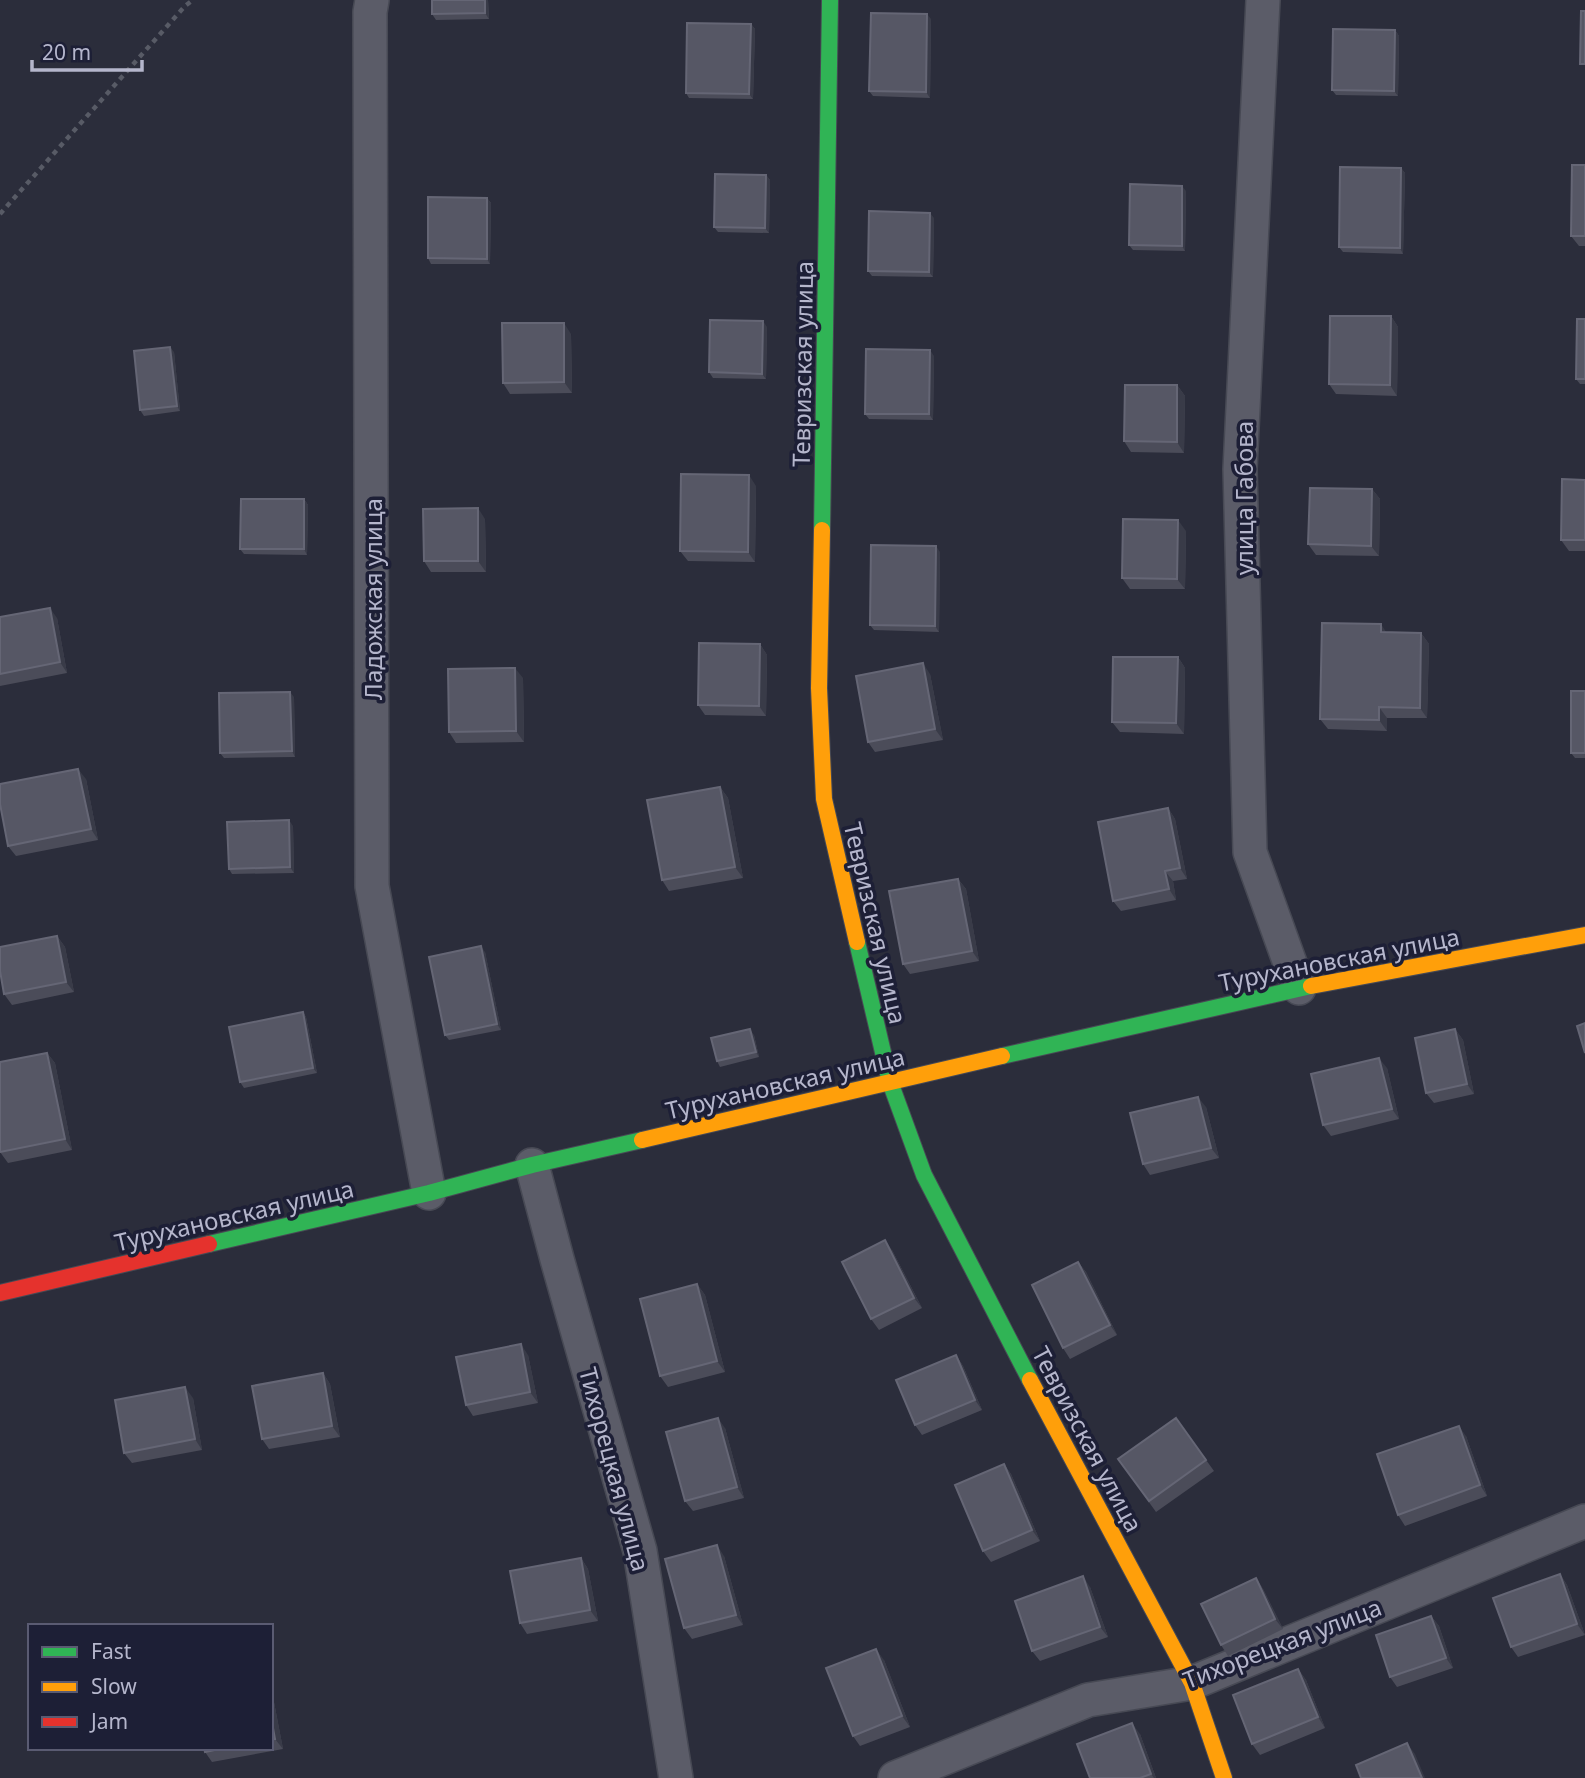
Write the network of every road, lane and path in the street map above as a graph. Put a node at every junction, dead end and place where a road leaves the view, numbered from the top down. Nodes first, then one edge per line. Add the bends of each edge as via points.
1 (193, 0) edge
2 (372, 0) edge
3 (830, 0) edge
4 (1264, 0) edge
5 (0, 214) edge
6 (1585, 935) edge
7 (1299, 988) junction
8 (890, 1082) junction
9 (533, 1165) junction
10 (429, 1193) junction
11 (0, 1293) edge
12 (1585, 1521) edge
13 (1192, 1683) junction
14 (676, 1778) edge
15 (895, 1778) edge
16 (1224, 1778) edge

1 - 5 path
2 - 10 street, Ладожская улица via 372,886
3 - 8 street, Тевризская улица via 818,688 824,799
4 - 7 street, улица Габова via 1240,469 1250,852
6 - 7 street, Турухановская улица
7 - 8 street, Турухановская улица
8 - 9 street, Турухановская улица
8 - 13 street, Тевризская улица via 924,1175
9 - 10 street, Турухановская улица
9 - 14 street, Тихорецкая улица via 640,1551
10 - 11 street, Турухановская улица
12 - 13 street, Тихорецкая улица
13 - 15 street, Тихорецкая улица via 1088,1700
13 - 16 street, Тевризская улица

